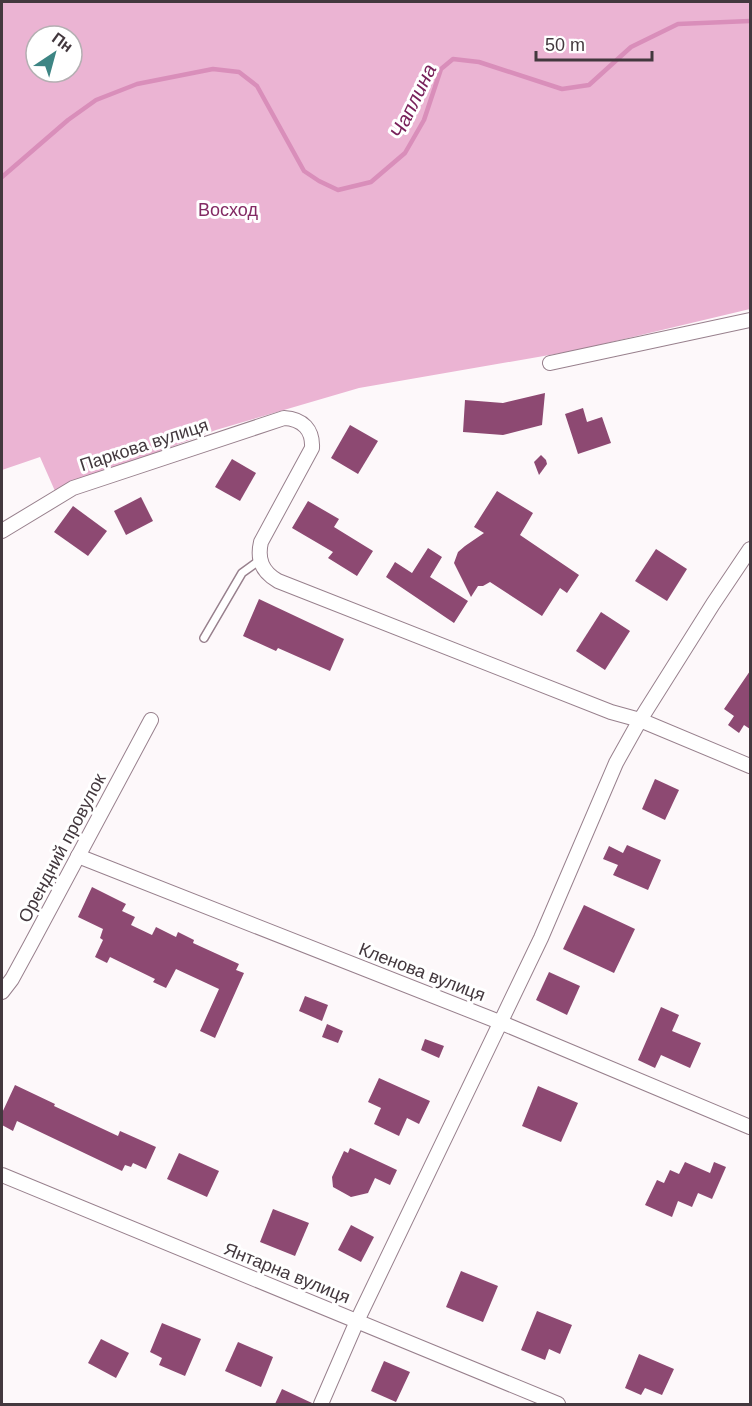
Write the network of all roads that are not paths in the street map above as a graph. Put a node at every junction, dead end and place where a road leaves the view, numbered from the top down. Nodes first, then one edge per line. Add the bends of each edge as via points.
1 (750, 320) edge
2 (550, 363) dead end
3 (2, 531) edge
4 (750, 549) edge
5 (260, 560) junction
6 (204, 638) dead end
7 (151, 720) dead end
8 (640, 720) junction
9 (750, 766) edge
10 (78, 856) junction
11 (2, 992) edge
12 (502, 1023) junction
13 (750, 1127) edge
14 (2, 1175) edge
15 (357, 1321) junction
16 (321, 1404) edge
17 (558, 1404) edge

1 - 2 street
3 - 5 street, Паркова вулиця via 73,488 284,418 300,421 310,432 312,448 261,542
4 - 8 street
5 - 6 lane via 242,573
5 - 8 street via 263,569 278,581
7 - 10 street, Орендний провулок
8 - 9 street
8 - 12 street via 616,763
10 - 11 street, Орендний провулок
10 - 12 street, Кленова вулиця
12 - 13 street, Кленова вулиця
12 - 15 street
14 - 15 street, Янтарна вулиця
15 - 16 street
15 - 17 street, Янтарна вулиця

